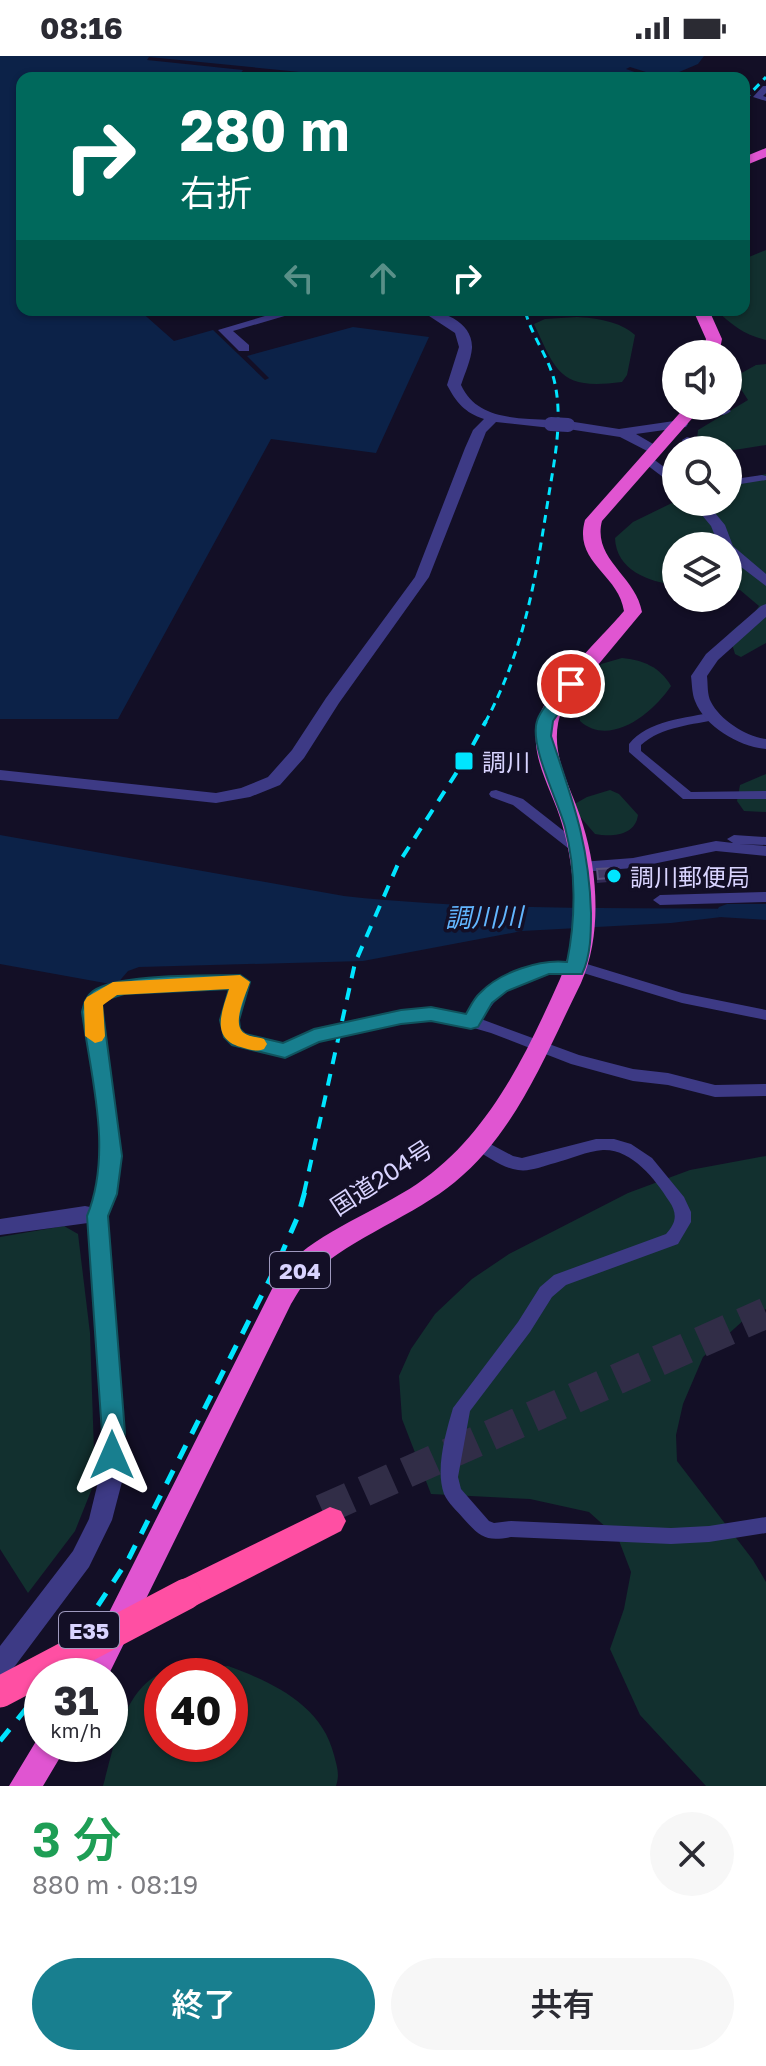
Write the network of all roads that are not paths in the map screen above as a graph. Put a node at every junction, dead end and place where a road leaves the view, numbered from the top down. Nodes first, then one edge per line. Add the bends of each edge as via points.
1 (766, 88) edge
2 (766, 99) edge
3 (276, 316) edge
4 (438, 316) edge
5 (704, 316) edge
6 (714, 340) edge
7 (244, 348) dead end
8 (493, 418) junction
9 (617, 431) junction
10 (681, 436) edge
11 (662, 450) edge
12 (651, 455) junction
13 (662, 467) edge
14 (762, 478) dead end
15 (742, 481) edge
16 (742, 561) edge
17 (766, 582) edge
18 (766, 609) edge
19 (715, 716) junction
20 (766, 744) edge
21 (0, 775) edge
22 (496, 794) dead end
23 (766, 795) edge
24 (766, 841) edge
25 (716, 846) junction
26 (766, 851) edge
27 (579, 858) junction
28 (766, 897) edge
29 (660, 900) dead end
30 (576, 968) junction
31 (766, 1015) edge
32 (471, 1022) junction
33 (538, 1046) junction
34 (766, 1090) edge
35 (479, 1144) junction
36 (98, 1216) junction
37 (0, 1227) edge
38 (326, 1516) tunnel mouth
39 (766, 1525) edge
40 (182, 1588) junction
41 (24, 1633) junction
42 (0, 1643) edge
43 (71, 1658) edge
44 (101, 1658) edge
45 (0, 1666) edge
46 (0, 1680) edge
47 (24, 1688) edge
48 (0, 1692) edge
49 (0, 1704) edge
50 (40, 1762) edge
51 (25, 1786) edge

1 - 2 street via 757,97
3 - 7 street via 224,330
4 - 8 street via 458,326 468,344 456,392 463,402
5 - 6 highway
8 - 9 street, bridge
8 - 21 street via 480,430 422,577 274,781 216,798
9 - 10 street via 659,429
9 - 12 street via 635,437
11 - 12 highway, 国道204号 / 204
12 - 13 street
12 - 27 highway, 国道204号 / 204 via 588,531 595,555 626,585 633,612 545,720 546,752 562,789
14 - 15 street
16 - 17 street
18 - 19 street via 712,657 699,676 703,702
19 - 20 street via 738,735
19 - 23 street via 652,731 635,744 635,752 688,796
22 - 27 street via 518,802
24 - 25 street via 733,839
25 - 26 street
25 - 27 street via 633,863
27 - 30 highway, 国道204号 / 204 via 582,934
28 - 29 street
30 - 31 street
30 - 32 street via 548,967 500,986 485,998
30 - 33 highway, 国道204号 / 204
32 - 33 street
32 - 36 street via 431,1014 401,1017 314,1036 285,1050 239,1040 231,1032 229,1020 240,982 123,987 101,994 92,1012 111,1156 107,1194
33 - 34 street via 619,1072 715,1091
33 - 35 highway, 国道204号 / 204 via 504,1111
35 - 39 street via 517,1164 590,1146 623,1148 653,1169 684,1216 682,1229 672,1239 575,1273 546,1292 462,1408 449,1477 453,1493 493,1532 671,1536
35 - 44 highway, 国道204号 / 204 via 432,1186 298,1272
36 - 37 street
36 - 41 street via 114,1433 111,1478 100,1520 81,1559
38 - 40 highway, E35
40 - 43 highway, bridge
40 - 46 highway, E35
40 - 48 highway, E35, bridge
41 - 42 street
41 - 45 street
47 - 49 highway
50 - 51 highway

